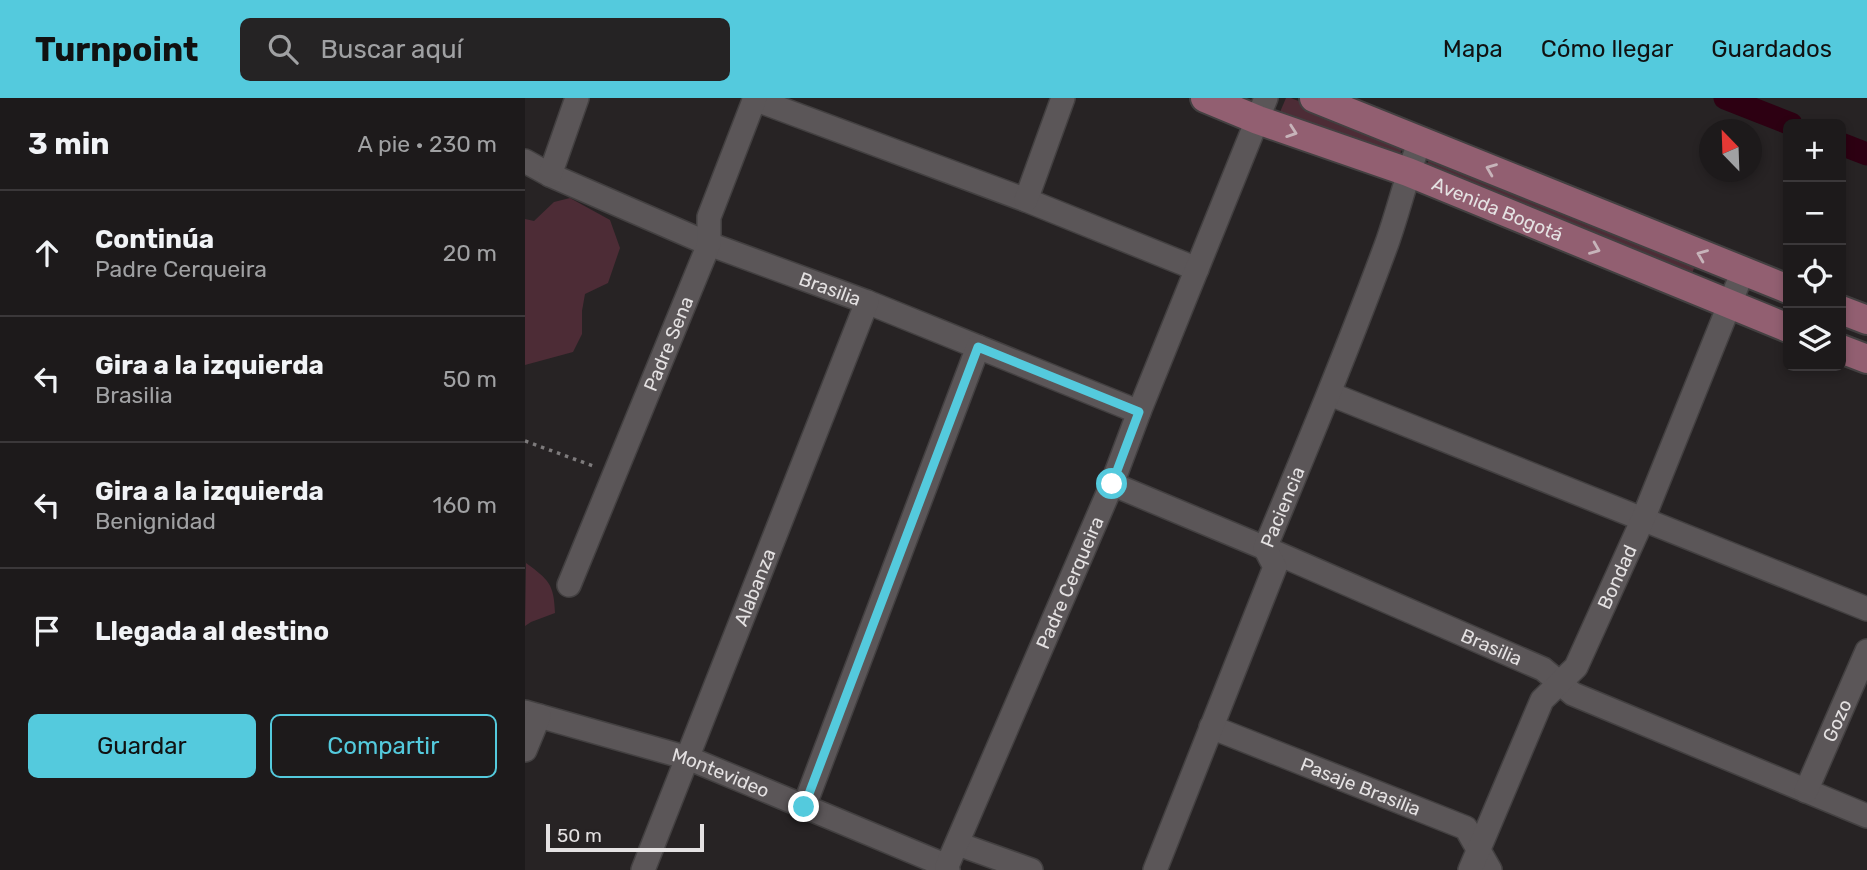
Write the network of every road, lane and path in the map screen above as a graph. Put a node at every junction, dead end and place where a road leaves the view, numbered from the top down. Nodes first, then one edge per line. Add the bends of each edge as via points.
1 (577, 98) edge
2 (754, 98) edge
3 (1063, 98) edge
4 (1205, 98) edge
5 (1314, 98) edge
6 (1262, 109) edge
7 (1420, 141) junction
8 (525, 161) edge
9 (1408, 173) junction
10 (550, 175) junction
11 (1026, 200) junction
12 (709, 244) junction
13 (1197, 269) junction
14 (1743, 271) junction
15 (1783, 287) edge
16 (867, 302) junction
17 (1729, 304) junction
18 (1846, 312) edge
19 (1867, 320) edge
20 (1783, 326) edge
21 (978, 347) junction
22 (1846, 351) edge
23 (1867, 359) edge
24 (1330, 394) junction
25 (1139, 412) junction
26 (525, 441) edge
27 (614, 474) junction
28 (1112, 484) junction
29 (1643, 519) junction
30 (1265, 548) junction
31 (569, 585) dead end
32 (1867, 609) edge
33 (1867, 651) edge
34 (1558, 683) junction
35 (532, 714) edge
36 (1211, 727) junction
37 (525, 750) edge
38 (688, 758) junction
39 (1806, 791) junction
40 (804, 807) junction
41 (1867, 816) edge
42 (958, 844) junction
43 (1479, 848) junction
44 (947, 868) edge
45 (643, 870) edge
46 (1031, 870) edge
47 (1155, 870) edge
48 (1470, 870) edge
49 (1490, 870) edge

1 - 10 street
2 - 11 street
2 - 12 street, Padre Sena via 709,217
3 - 11 street
4 - 6 main road, Avenida Bogotá
5 - 7 main road, Avenida Bogotá
6 -> 9 main road, Avenida Bogotá
6 - 13 street, Padre Cerqueira
7 - 9 street, Paciencia
14 -> 7 main road, Avenida Bogotá
8 - 10 street, Brasilia
9 -> 17 main road, Avenida Bogotá
9 - 24 street, Paciencia
10 - 12 street, Brasilia
11 - 13 street
12 - 16 street, Brasilia
12 - 27 street, Padre Sena
13 - 25 street, Padre Cerqueira
14 - 15 main road, Avenida Bogotá
14 - 17 street, Bondad
16 - 21 street, Brasilia
16 - 38 street, Alabanza
17 - 20 main road, Avenida Bogotá
17 - 29 street, Bondad
18 - 19 main road
21 - 25 street, Brasilia
21 - 40 street
22 - 23 main road
24 - 29 street
24 - 30 street, Paciencia
25 - 28 street, Padre Cerqueira
26 - 27 path
27 - 31 street, Padre Sena
28 - 30 street, Brasilia
28 - 42 street, Padre Cerqueira
29 - 32 street
29 - 34 street, Bondad via 1576,667
30 - 34 street, Brasilia via 1543,669
30 - 36 street, Paciencia via 1275,567
33 - 39 street, Gozo
34 - 39 street, Brasilia via 1573,694
34 - 43 street, Bondad via 1542,699
35 - 37 street
35 - 38 street, Montevideo
36 - 43 street, Pasaje Brasilia via 1467,828
36 - 47 street, Paciencia
38 - 40 street, Montevideo
38 - 45 street, Alabanza
39 - 41 street, Brasilia
40 - 44 street, Montevideo
42 - 44 street, Padre Cerqueira
42 - 46 street
43 - 48 street, Bondad
43 - 49 street, Pasaje Brasilia

